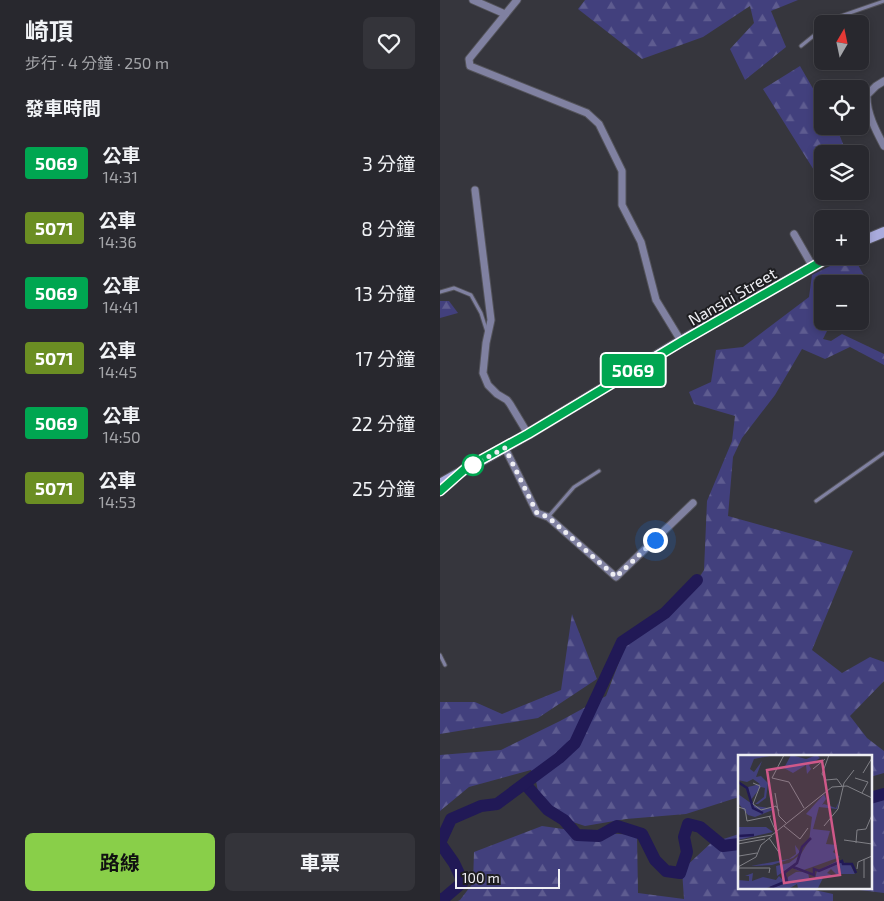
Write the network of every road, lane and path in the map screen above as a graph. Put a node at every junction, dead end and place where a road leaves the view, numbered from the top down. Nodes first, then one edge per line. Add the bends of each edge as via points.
1 (473, 0) edge
2 (517, 0) edge
3 (884, 1) edge
4 (505, 14) junction
5 (844, 15) edge
6 (814, 35) edge
7 (801, 46) dead end
8 (884, 81) edge
9 (884, 146) edge
10 (475, 190) dead end
11 (884, 232) edge
12 (794, 234) dead end
13 (869, 238) edge
14 (815, 265) edge
15 (812, 267) junction
16 (440, 292) edge
17 (488, 335) junction
18 (681, 342) junction
19 (528, 434) junction
20 (505, 448) junction
21 (884, 453) edge
22 (466, 468) junction
23 (599, 471) dead end
24 (440, 484) edge
25 (440, 491) edge
26 (816, 501) dead end
27 (693, 503) dead end
28 (548, 517) junction
29 (440, 655) edge
30 (445, 665) dead end

1 - 4 street
2 - 4 street
3 - 5 lane
4 - 18 street via 469,59 470,66 587,112 599,124 622,171 622,205 642,242 656,300
6 - 7 lane
8 - 9 street via 867,95 866,102
10 - 17 street via 491,320
11 - 13 main road
12 - 15 street
14 - 15 main road, Nanshi Street
15 - 18 main road, Nanshi Street
16 - 17 lane via 454,288 470,295 481,313
17 - 19 street via 483,373 488,385 510,404
18 - 19 main road, Nanshi Street
19 - 20 main road, Nanshi Street
20 - 22 main road, Nanshi Street
20 - 28 street via 537,513
21 - 26 lane
22 - 24 main road, Nanshi Street
22 - 25 street
23 - 28 lane via 574,488
27 - 28 street via 616,577
29 - 30 lane

